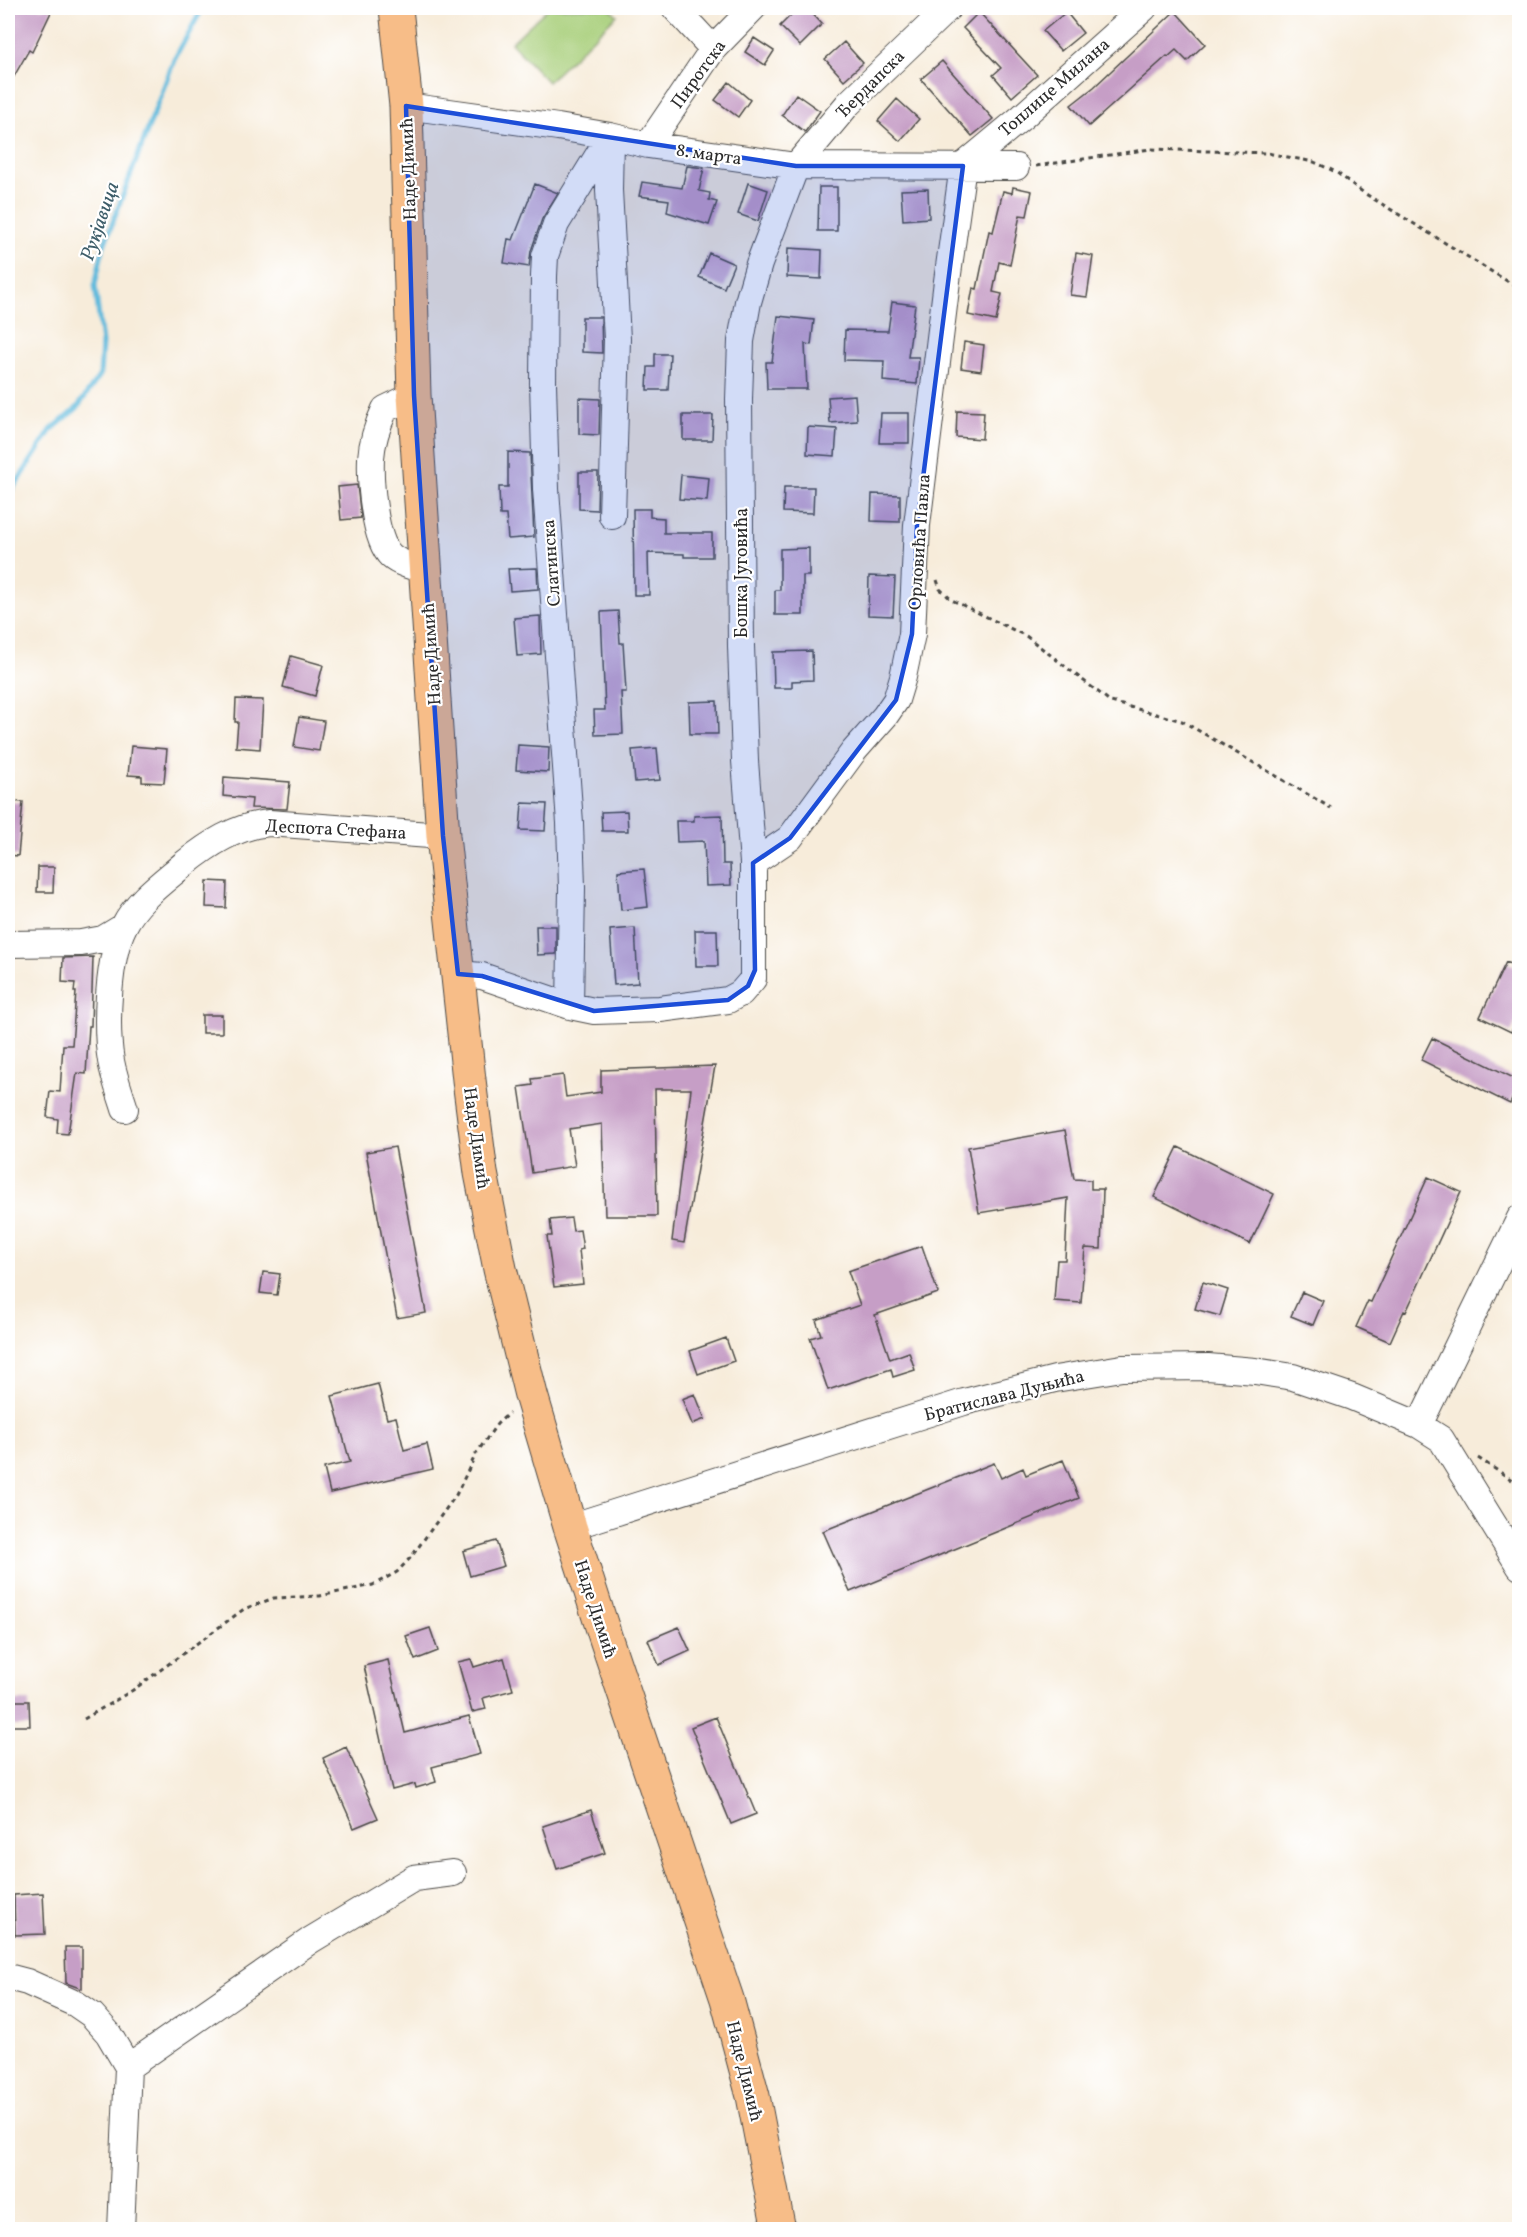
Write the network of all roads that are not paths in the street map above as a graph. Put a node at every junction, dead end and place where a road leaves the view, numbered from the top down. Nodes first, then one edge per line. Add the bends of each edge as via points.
1 (396, 8) edge
2 (675, 8) edge
3 (753, 8) edge
4 (948, 8) edge
5 (1144, 8) edge
6 (713, 49) junction
7 (406, 106) junction
8 (610, 135) junction
9 (648, 145) junction
10 (796, 166) junction
11 (963, 166) junction
12 (1016, 167) road end
13 (414, 395) junction
14 (612, 516) dead end
15 (425, 570) junction
16 (443, 836) junction
17 (753, 863) junction
18 (123, 927) junction
19 (8, 944) edge
20 (458, 974) junction
21 (570, 1006) junction
22 (125, 1109) dead end
23 (1520, 1218) edge
24 (1419, 1425) junction
25 (570, 1527) junction
26 (1520, 1567) edge
27 (453, 1873) dead end
28 (8, 1977) edge
29 (128, 2067) junction
30 (121, 2229) edge
31 (779, 2229) edge

1 - 7 main road, Наде Димић
2 - 6 street
3 - 6 street, Пиротска
4 - 10 street, Ђердапска via 848,104
5 - 11 street, Топлице Милана
6 - 9 street, Пиротска
7 - 8 street, 8. марта
7 - 13 main road, Наде Димић
8 - 9 street, 8. марта
8 - 14 street via 617,339
8 - 21 street, Слатинска via 556,224 545,256 544,276 546,489 570,823
9 - 10 street, 8. марта
10 - 11 street, 8. марта
10 - 17 street, Бошка Југовића via 759,264 741,340 741,646
11 - 12 street, 8. марта
11 - 17 street, Орловића Павла via 917,525 912,634 903,677 896,700 885,716 790,838
13 - 15 main road, Наде Димић
13 - 15 street via 385,409 375,436 371,466 379,537 391,556
15 - 16 main road, Наде Димић
16 - 18 street, Деспота Стефана via 269,823 249,825 197,854 146,898
16 - 20 main road, Наде Димић
17 - 21 street, Бошка Југовића via 754,970 748,986 728,1000 660,1009 594,1011
18 - 19 street, Деспота Стефана via 103,939 81,943
18 - 22 street, Деспота Стефана via 112,962 108,1037 111,1063
20 - 21 street via 483,976
20 - 25 main road, Наде Димић via 482,1173 500,1269 531,1395
23 - 24 street
24 - 25 street, Братислава Дуњића via 1293,1377 1208,1367 1122,1368 1055,1379 964,1402
24 - 26 street, Братислава Дуњића via 1441,1439
25 - 31 main road, Наде Димић via 727,1999 753,2096
27 - 29 street via 414,1878 311,1940
28 - 29 street via 76,2004 92,2015
29 - 30 street

